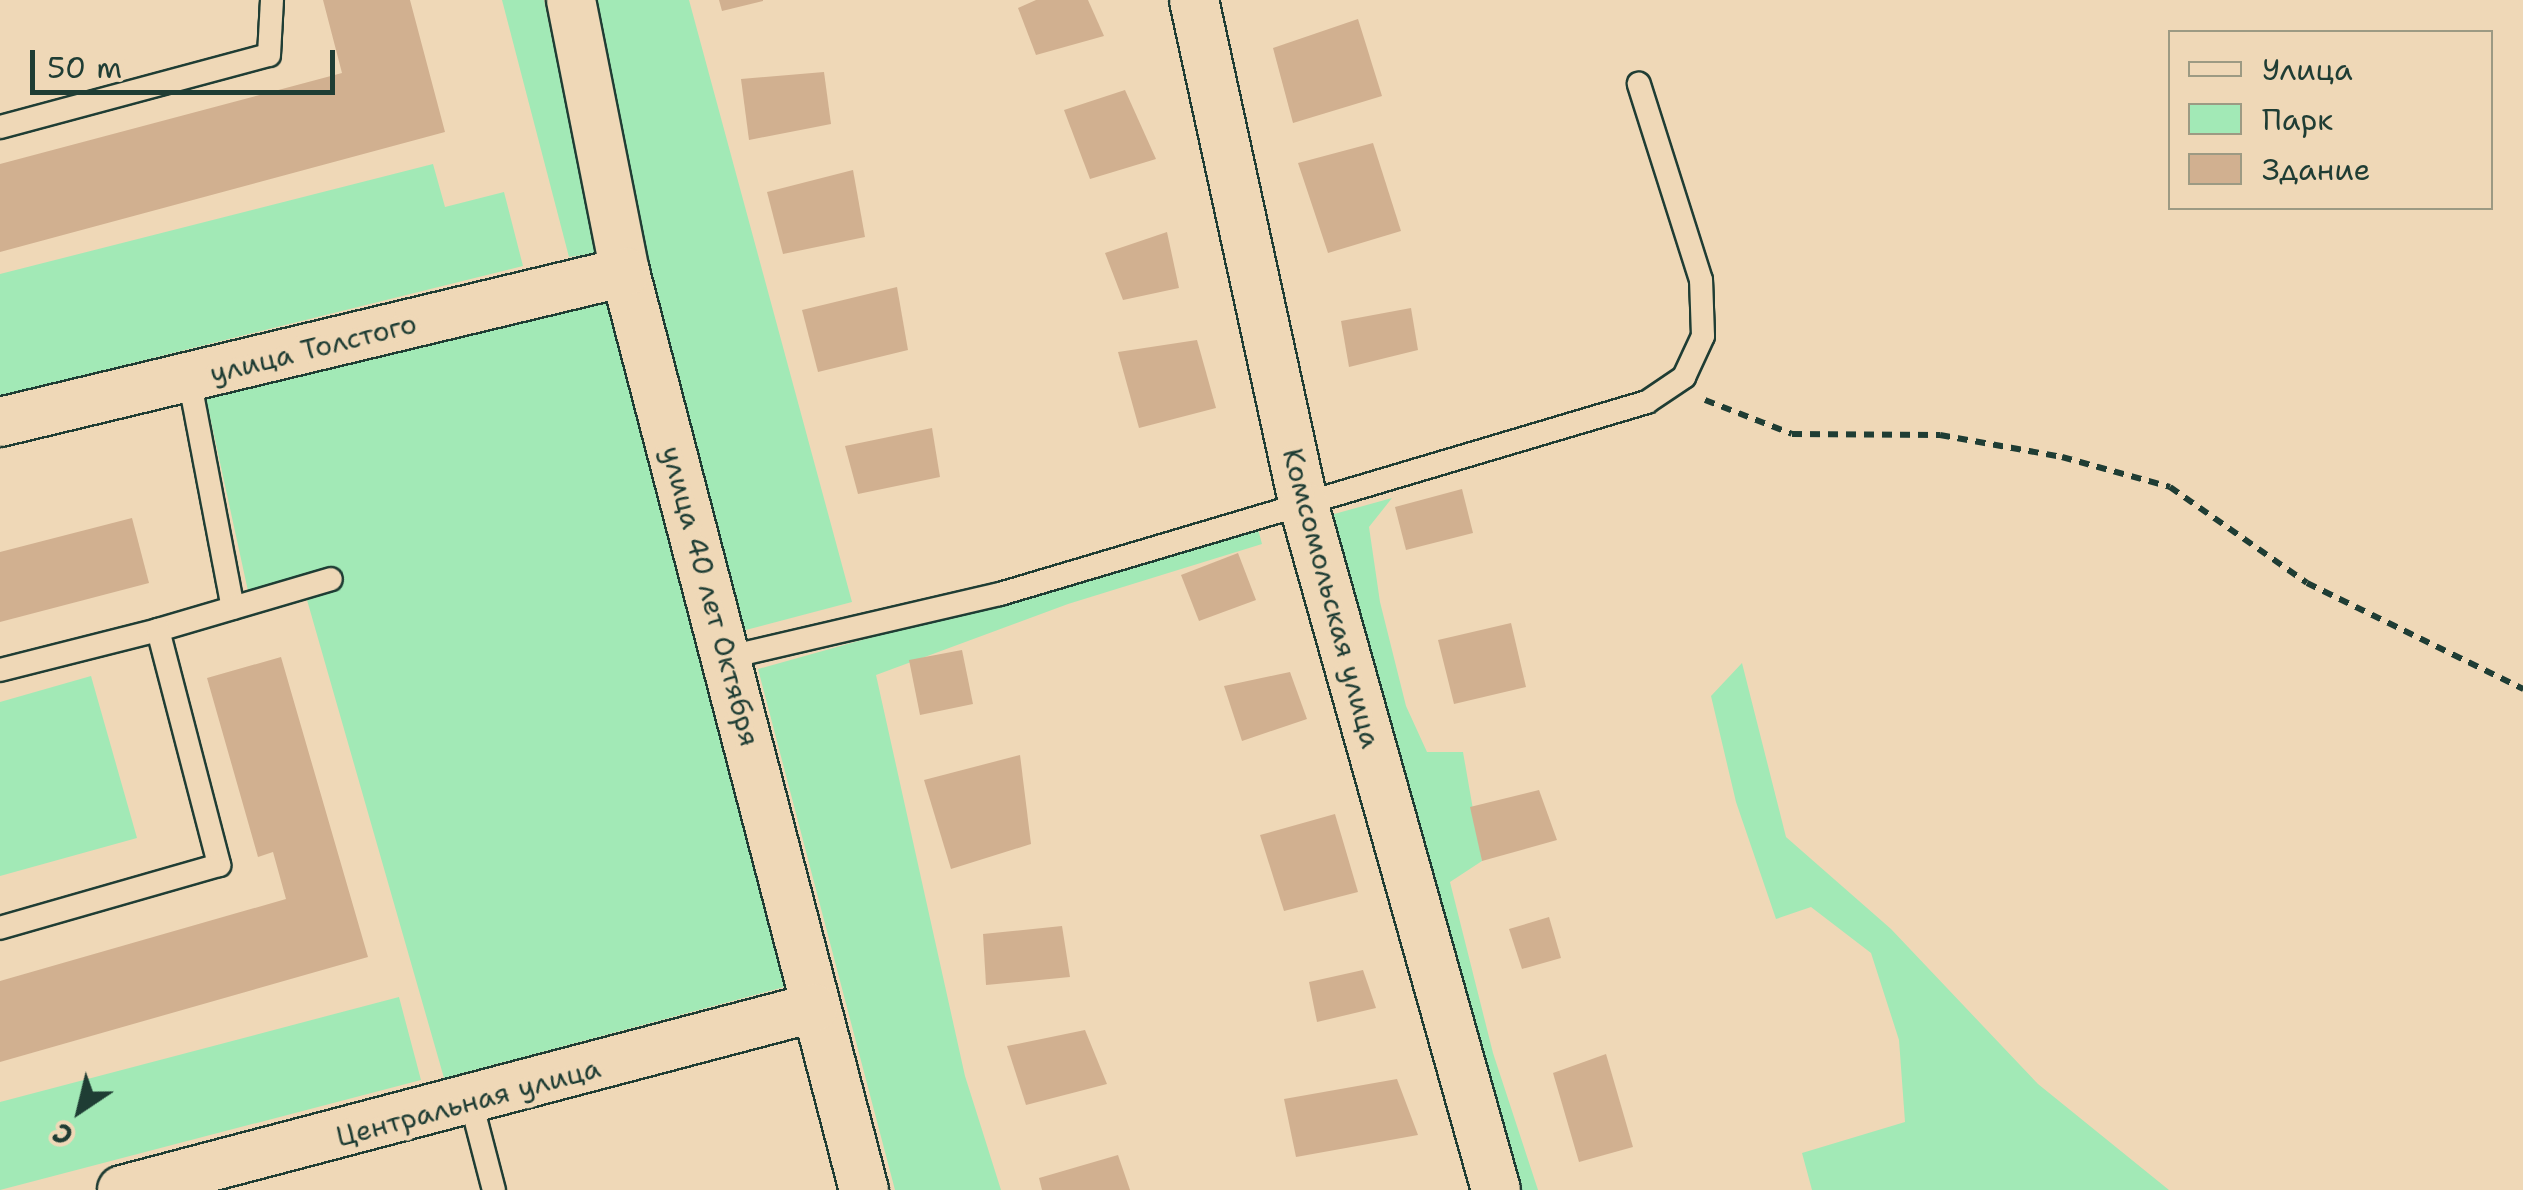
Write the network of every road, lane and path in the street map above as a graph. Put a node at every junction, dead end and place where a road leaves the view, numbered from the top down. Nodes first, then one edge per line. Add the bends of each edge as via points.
1 (272, 0) edge
2 (571, 0) edge
3 (1194, 0) edge
4 (1638, 84) dead end
5 (0, 127) edge
6 (625, 272) junction
7 (189, 378) junction
8 (1647, 402) junction
9 (0, 422) edge
10 (1304, 506) junction
11 (330, 579) dead end
12 (233, 608) junction
13 (158, 630) junction
14 (729, 657) junction
15 (0, 670) edge
16 (2523, 689) edge
17 (0, 928) edge
18 (813, 1008) junction
19 (471, 1102) junction
20 (122, 1190) edge
21 (494, 1190) edge
22 (864, 1190) edge
23 (1496, 1190) edge

1 - 5 lane via 269,55
2 - 6 street, улица 40 лет Октября
3 - 10 street, Комсомольская улица
4 - 8 lane via 1700,280 1703,336 1684,376
6 - 7 street, улица Толстого
6 - 14 street, улица 40 лет Октября
7 - 9 street, улица Толстого
7 - 12 lane
8 - 10 lane
8 - 16 path via 1687,392 1792,434 1940,436 2170,487 2307,583
10 - 14 lane via 1000,594
10 - 23 street, Комсомольская улица
11 - 12 lane
12 - 13 lane
13 - 15 lane
13 - 17 lane via 219,866
14 - 18 street, улица 40 лет Октября
18 - 19 street, Центральная улица
18 - 22 street, улица 40 лет Октября
19 - 20 street, Центральная улица
19 - 21 lane

